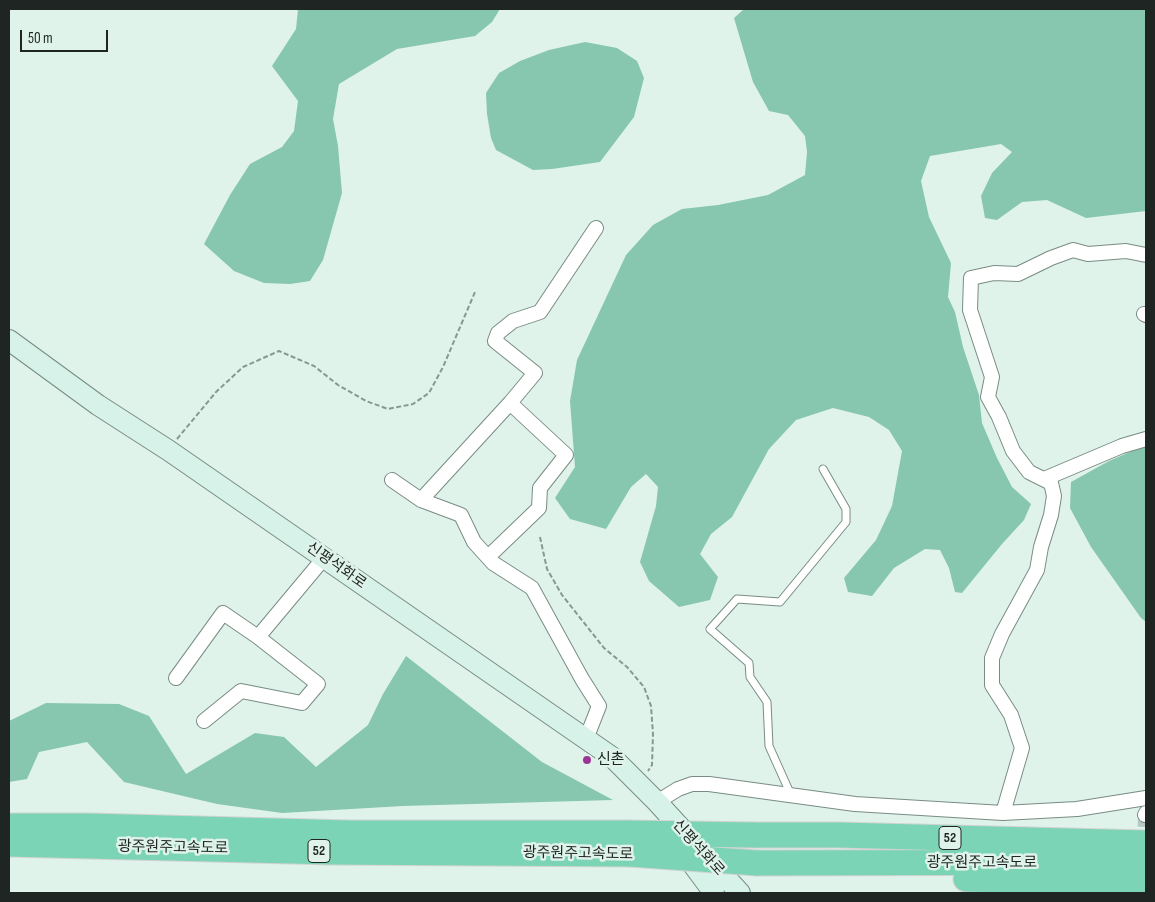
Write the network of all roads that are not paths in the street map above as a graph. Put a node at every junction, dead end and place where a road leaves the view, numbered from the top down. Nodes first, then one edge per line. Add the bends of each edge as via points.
1 (596, 228) dead end
2 (1146, 255) edge
3 (9, 340) edge
4 (510, 403) junction
5 (1146, 439) edge
6 (823, 469) dead end
7 (1044, 479) junction
8 (392, 480) dead end
9 (420, 500) junction
10 (488, 557) junction
11 (324, 558) junction
12 (258, 637) junction
13 (176, 678) dead end
14 (204, 722) dead end
15 (586, 739) junction
16 (791, 795) junction
17 (1146, 798) edge
18 (657, 802) junction
19 (1003, 813) junction
20 (9, 826) edge
21 (630, 843) junction
22 (1146, 843) edge
23 (9, 844) edge
24 (1146, 862) edge
25 (768, 863) junction
26 (1146, 884) edge
27 (714, 893) edge
28 (740, 893) edge

1 - 4 street via 540,312 513,321 498,333 495,340 535,373
2 - 7 street via 1126,251 1088,254 1073,250 1018,274 994,273 971,278 970,310 992,377 988,397 1013,451 1029,472
3 - 11 main road, 신평석화로 via 98,405
4 - 9 street
4 - 10 street via 566,455 540,488 539,508
5 - 7 street
6 - 16 lane via 846,509 846,522 780,602 738,599 710,629 749,663 750,677 767,702 769,746
7 - 19 street via 1051,483 1054,496 1037,570 992,658 992,685 1011,715 1022,748
8 - 9 street
9 - 10 street via 461,515 474,542
10 - 15 street via 532,588 599,706
11 - 12 street
11 - 15 main road, 신평석화로
12 - 13 street via 223,613
12 - 14 street via 318,684 302,703 241,692
15 - 18 main road, 신평석화로 via 612,757
16 - 18 street via 692,784
16 - 19 street via 855,804
17 - 19 street via 1077,808
18 - 27 main road, 신평석화로 via 679,847
18 - 28 main road, 신평석화로
20 - 21 highway, 광주원주고속도로 / 52 via 350,832
21 - 22 highway, 광주원주고속도로 / 52, bridge via 753,836 838,836
21 - 23 highway, 광주원주고속도로 / 52 via 332,852
21 - 25 highway, 광주원주고속도로 / 52, bridge
24 - 25 highway, 광주원주고속도로 / 52
25 - 26 highway via 871,877

